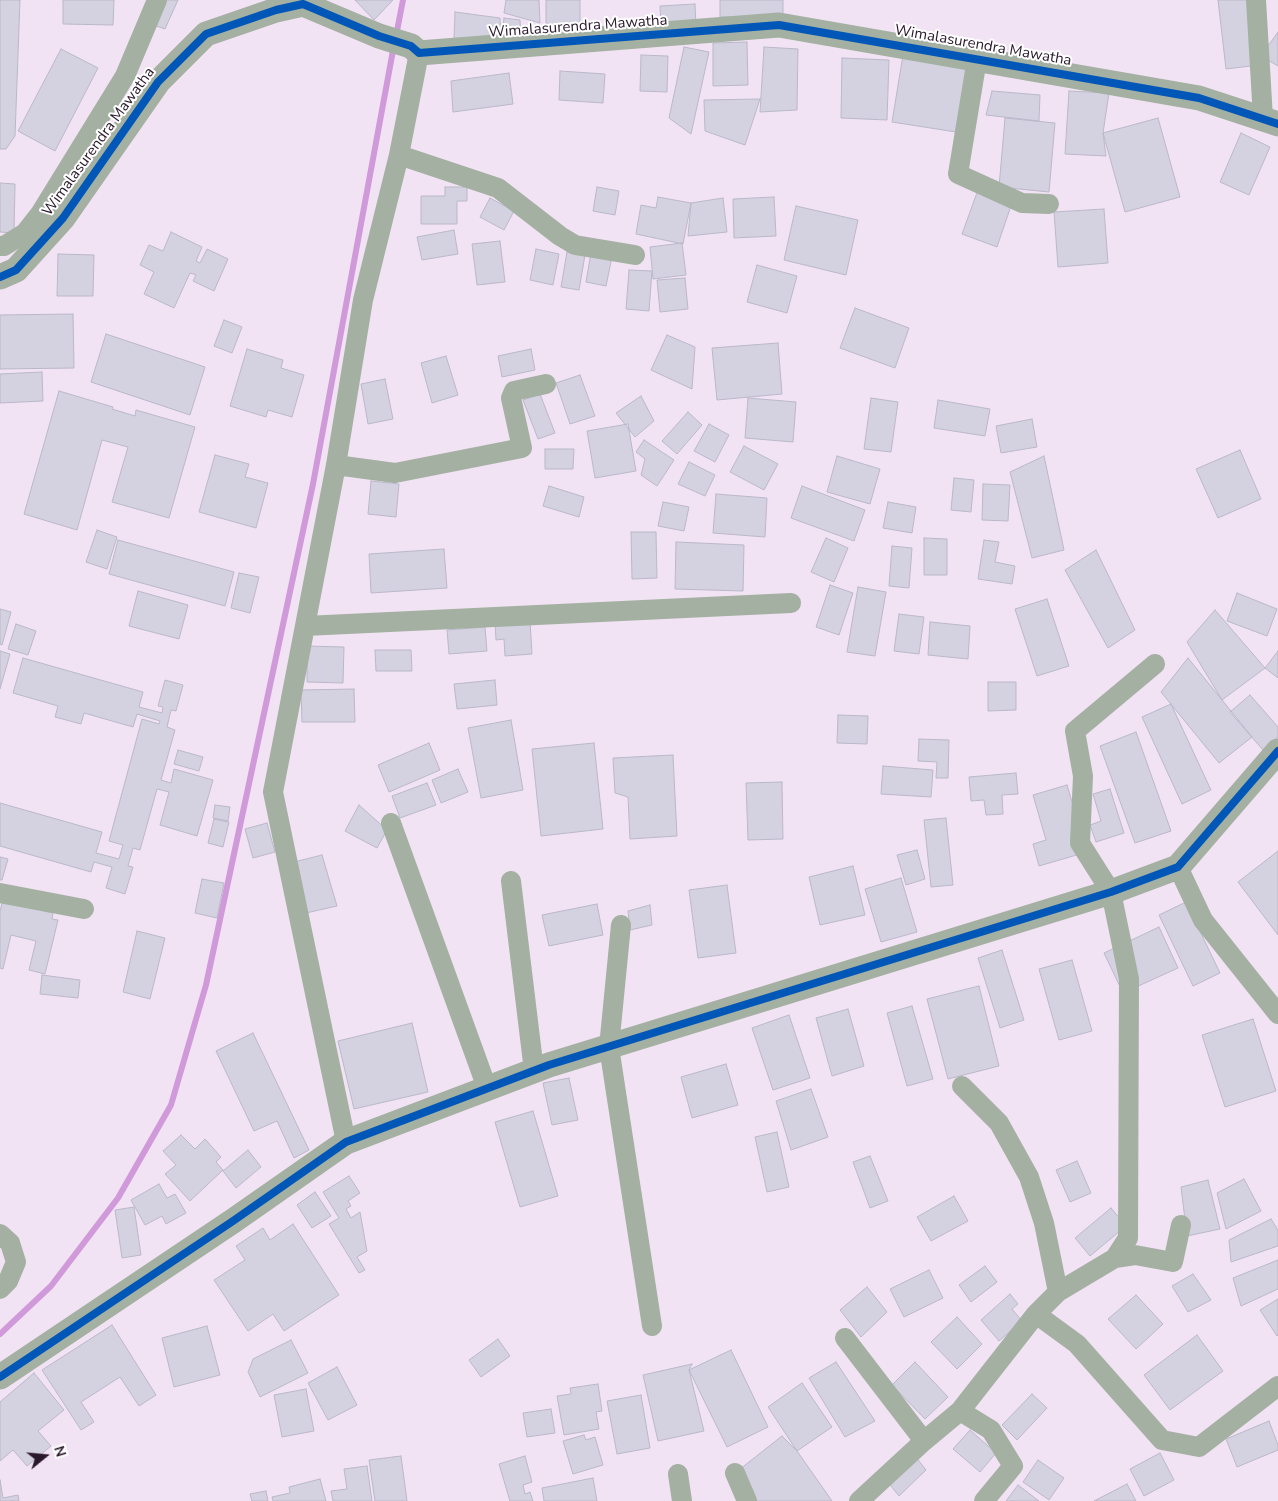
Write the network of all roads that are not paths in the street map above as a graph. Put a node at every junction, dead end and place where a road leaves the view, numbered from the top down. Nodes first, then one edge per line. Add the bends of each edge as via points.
1 (158, 0) edge
2 (1256, 0) edge
3 (304, 2) edge
4 (415, 50) junction
5 (977, 59) junction
6 (1271, 121) edge
7 (399, 155) junction
8 (1050, 204) dead end
9 (0, 246) edge
10 (635, 255) dead end
11 (0, 277) edge
12 (546, 384) dead end
13 (336, 465) junction
14 (791, 603) dead end
15 (305, 626) junction
16 (1154, 664) dead end
17 (1278, 751) edge
18 (392, 823) dead end
19 (1178, 867) junction
20 (511, 881) dead end
21 (1111, 892) junction
22 (0, 893) edge
23 (84, 910) dead end
24 (620, 926) dead end
25 (1278, 1014) edge
26 (609, 1047) junction
27 (534, 1071) junction
28 (962, 1086) dead end
29 (487, 1088) junction
30 (346, 1142) junction
31 (1181, 1226) dead end
32 (0, 1234) edge
33 (1115, 1258) junction
34 (0, 1289) edge
35 (1058, 1292) junction
36 (1036, 1314) junction
37 (652, 1326) dead end
38 (845, 1338) dead end
39 (0, 1377) edge
40 (1278, 1386) edge
41 (960, 1411) junction
42 (924, 1441) junction
43 (735, 1472) dead end
44 (678, 1474) dead end
45 (682, 1501) edge
46 (747, 1501) edge
47 (859, 1501) edge
48 (984, 1501) edge

1 - 9 street via 125,76 40,214 25,233
2 - 6 street
3 - 4 street, Wimalasurendra Mawatha
3 - 11 street, Wimalasurendra Mawatha via 206,34 158,82 63,218 16,270
4 - 5 street, Wimalasurendra Mawatha via 779,25
4 - 7 street
5 - 6 street, Wimalasurendra Mawatha via 1199,98
5 - 8 street via 958,174 1022,203
7 - 10 street via 498,188 575,245
7 - 13 street via 363,300
12 - 13 street via 514,391 511,398 522,448 395,474
13 - 15 street
14 - 15 street
15 - 30 street via 273,792
16 - 21 street via 1075,731 1083,776 1080,843
17 - 19 street
18 - 29 street
19 - 21 street
19 - 25 street via 1204,920
20 - 27 street
21 - 26 street
21 - 33 street via 1129,979 1128,1238
22 - 23 street
24 - 26 street
26 - 27 street
26 - 37 street
27 - 29 street
28 - 35 street via 999,1122 1030,1177 1044,1223
29 - 30 street
30 - 39 street
31 - 33 street via 1173,1262 1135,1254
32 - 34 street via 10,1243 16,1262 8,1281
33 - 35 street
35 - 36 street
36 - 40 street via 1077,1344 1162,1440 1199,1448
36 - 41 street
38 - 42 street
41 - 42 street
41 - 48 street via 991,1430 1013,1466
42 - 47 street
43 - 46 street
44 - 45 street

